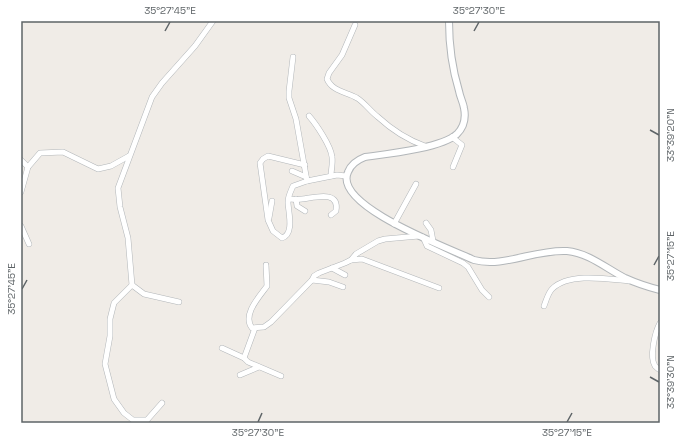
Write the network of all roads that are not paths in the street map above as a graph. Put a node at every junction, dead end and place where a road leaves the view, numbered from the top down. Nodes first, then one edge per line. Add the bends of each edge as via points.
1 (213, 21) edge
2 (449, 21) edge
3 (355, 26) dead end
4 (293, 57) dead end
5 (309, 116) dead end
6 (452, 137) junction
7 (425, 146) junction
8 (129, 156) junction
9 (21, 160) edge
10 (305, 165) junction
11 (28, 167) junction
12 (453, 167) dead end
13 (21, 168) edge
14 (292, 171) dead end
15 (331, 176) junction
16 (346, 176) junction
17 (307, 179) junction
18 (416, 184) dead end
19 (21, 192) edge
20 (289, 198) junction
21 (296, 199) junction
22 (272, 201) dead end
23 (305, 211) dead end
24 (331, 215) dead end
25 (268, 220) junction
26 (426, 223) dead end
27 (394, 224) junction
28 (21, 226) edge
29 (421, 237) junction
30 (433, 241) junction
31 (29, 244) dead end
32 (351, 260) junction
33 (266, 265) dead end
34 (332, 268) junction
35 (344, 275) dead end
36 (312, 280) junction
37 (632, 281) junction
38 (132, 285) junction
39 (343, 286) dead end
40 (439, 288) dead end
41 (660, 290) edge
42 (489, 298) dead end
43 (179, 302) dead end
44 (544, 306) dead end
45 (660, 323) edge
46 (255, 328) junction
47 (222, 348) dead end
48 (244, 358) junction
49 (259, 367) junction
50 (660, 370) edge
51 (240, 375) dead end
52 (281, 376) dead end
53 (162, 402) dead end

1 - 8 street via 152,97
2 - 6 street via 451,53 465,112 461,129
3 - 7 street via 342,56 329,73 329,83 361,101 396,131
4 - 10 street via 289,98
5 - 15 street via 316,123 329,148 332,157
6 - 7 street
6 - 12 street via 462,145
7 - 16 street via 365,157 354,163
8 - 11 street via 111,166 98,169 63,152 40,153
8 - 38 street via 118,188 128,238
9 - 11 street
10 - 17 street
10 - 25 street via 268,156 260,163
11 - 13 street
11 - 19 street
14 - 17 street
15 - 16 street
15 - 17 street
16 - 27 street via 353,194
17 - 20 street via 293,186
18 - 27 street
20 - 21 street
20 - 25 street via 289,225 286,236 282,238 278,235
21 - 23 street via 297,206
21 - 24 street via 316,196 330,198 337,206 336,212
22 - 25 street
26 - 30 street
27 - 29 street
28 - 31 street
29 - 30 street
29 - 32 street via 385,239 356,254
29 - 42 street via 427,246 463,262
30 - 37 street via 484,263 567,251 588,257
32 - 34 street
32 - 40 street via 362,259
33 - 46 street via 267,286 255,301 248,321 252,328
34 - 35 street
34 - 36 street via 319,273
36 - 39 street
36 - 46 street via 271,322 264,327
37 - 41 street
37 - 44 street via 577,278 553,288
38 - 43 street via 144,294
38 - 53 street via 114,303 105,364 114,399 133,420 147,420
45 - 50 street via 655,335 653,356 655,366
46 - 48 street
47 - 48 street
48 - 49 street
49 - 51 street
49 - 52 street

